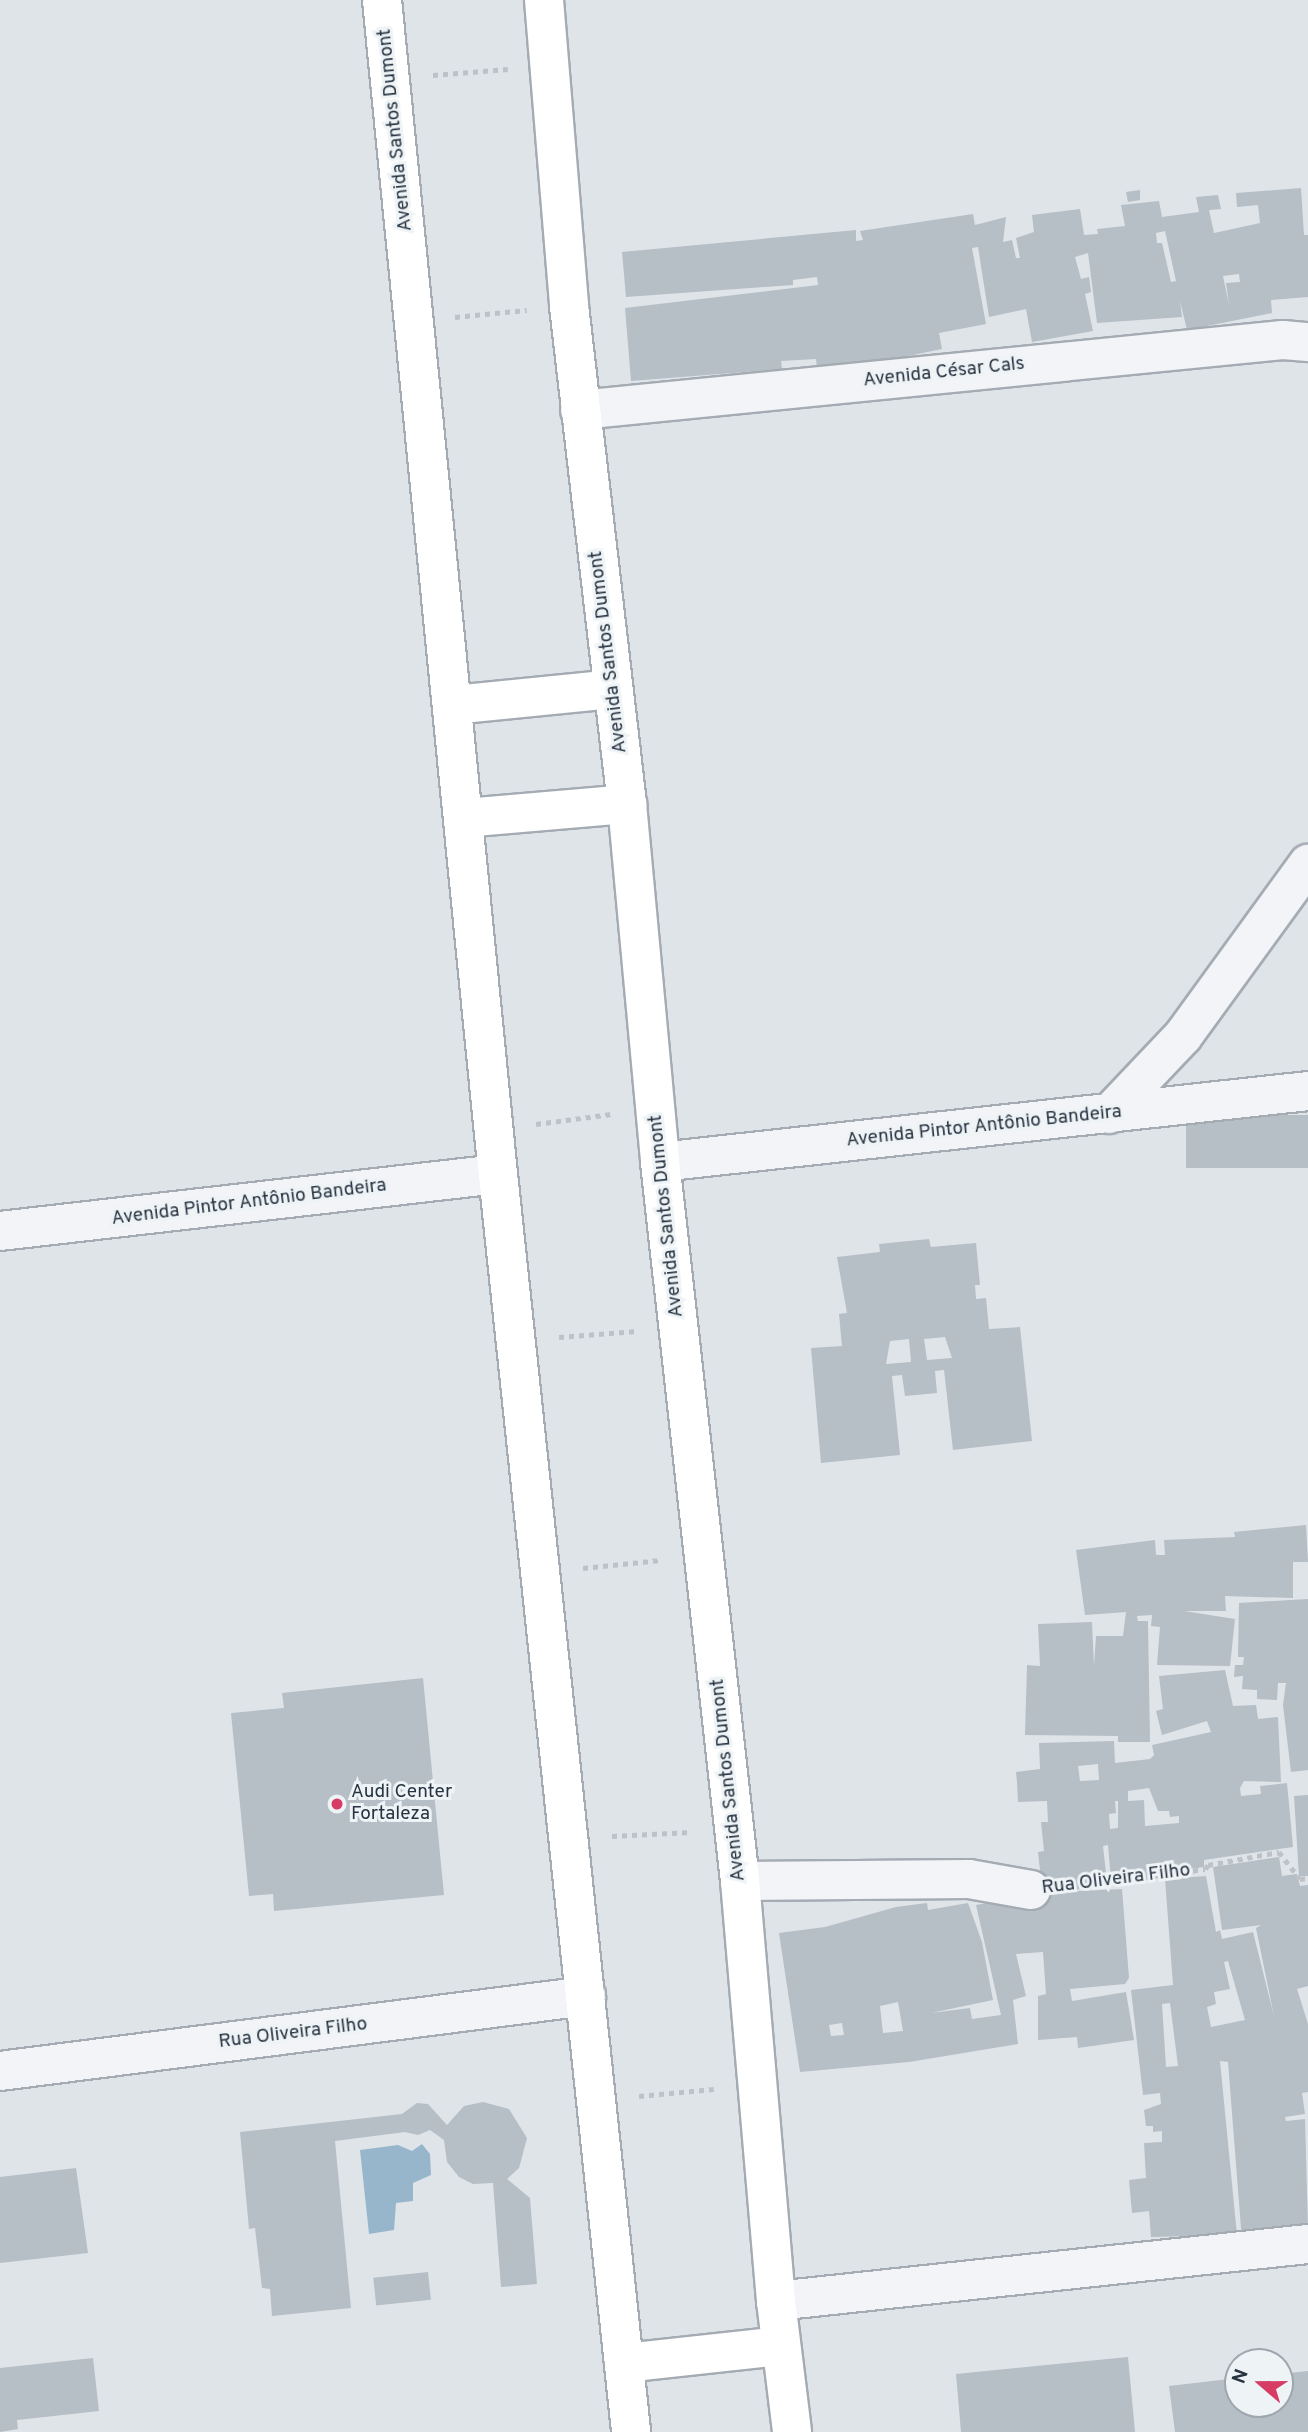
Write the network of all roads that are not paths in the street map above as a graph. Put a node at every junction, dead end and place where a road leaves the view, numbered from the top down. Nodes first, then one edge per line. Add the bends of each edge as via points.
1 (382, 0) edge
2 (544, 0) edge
3 (1308, 342) edge
4 (580, 410) junction
5 (613, 689) junction
6 (453, 705) junction
7 (627, 804) junction
8 (464, 818) junction
9 (1308, 864) edge
10 (1308, 1091) edge
11 (1109, 1114) junction
12 (660, 1162) junction
13 (498, 1174) junction
14 (0, 1231) edge
15 (740, 1881) junction
16 (1031, 1890) road end
17 (586, 1997) junction
18 (0, 2071) edge
19 (1308, 2244) edge
20 (776, 2301) junction
21 (781, 2346) junction
22 (624, 2363) junction
23 (631, 2432) edge
24 (792, 2432) edge

1 - 6 main road, Avenida Santos Dumont
2 - 4 main road, Avenida Santos Dumont
3 - 4 street, Avenida César Cals via 1283,340
4 - 5 main road, Avenida Santos Dumont
5 - 6 main road
5 - 7 main road, Avenida Santos Dumont
6 - 8 main road, Avenida Santos Dumont
7 - 8 main road
7 - 12 main road, Avenida Santos Dumont
8 - 13 main road, Avenida Santos Dumont
9 - 11 street via 1183,1036
10 - 11 street, Avenida Pintor Antônio Bandeira
11 - 12 street, Avenida Pintor Antônio Bandeira
12 - 15 main road, Avenida Santos Dumont
13 - 14 street, Avenida Pintor Antônio Bandeira
13 - 17 main road, Avenida Santos Dumont
15 - 16 street, Rua Oliveira Filho via 969,1879
15 - 20 main road, Avenida Santos Dumont
17 - 18 street, Rua Oliveira Filho
17 - 22 main road, Avenida Santos Dumont
19 - 20 street
20 - 21 main road, Avenida Santos Dumont
21 - 22 main road
21 - 24 main road, Avenida Santos Dumont
22 - 23 main road, Avenida Santos Dumont

